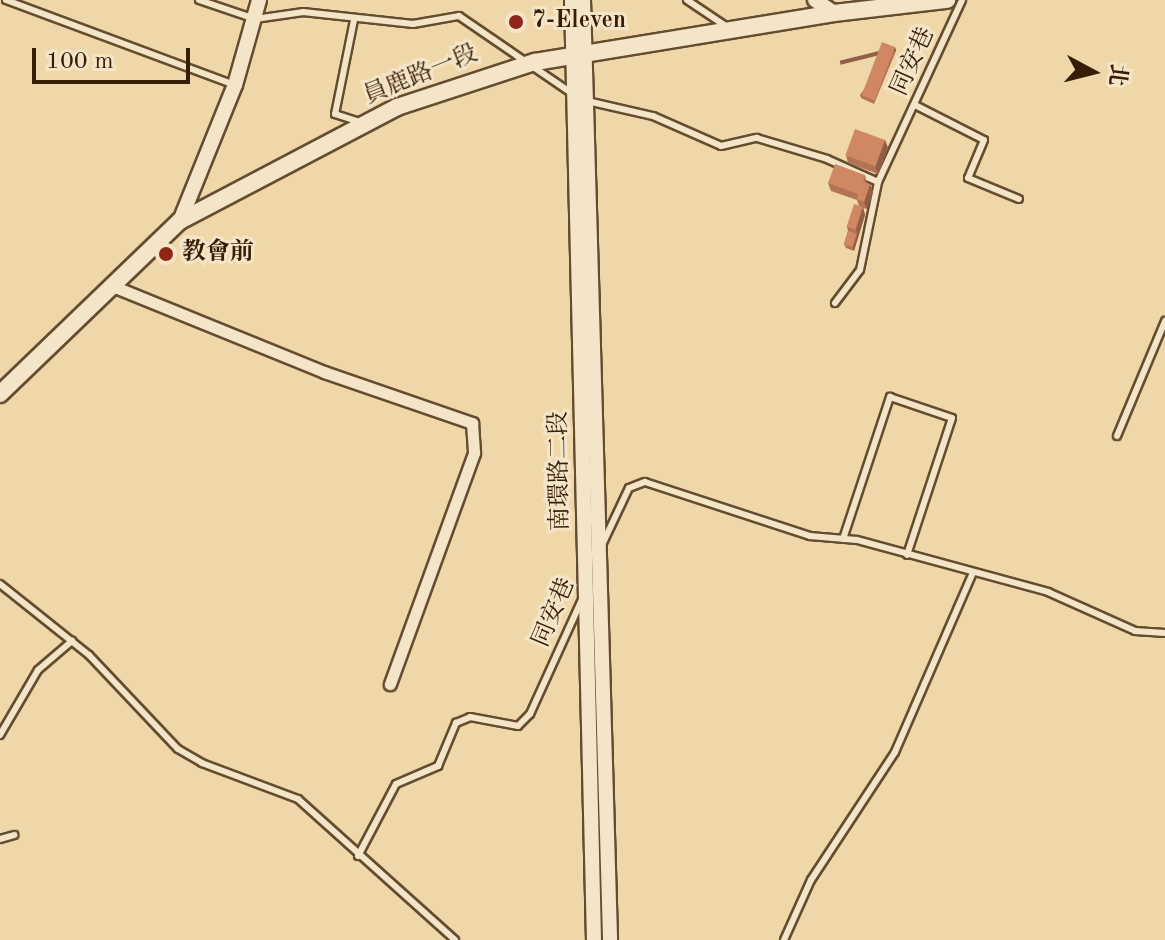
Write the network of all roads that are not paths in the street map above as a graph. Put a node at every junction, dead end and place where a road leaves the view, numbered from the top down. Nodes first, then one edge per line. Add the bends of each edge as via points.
1 (6, 0) edge
2 (199, 0) edge
3 (259, 0) edge
4 (572, 0) edge
5 (583, 0) edge
6 (687, 0) edge
7 (815, 0) edge
8 (947, 0) edge
9 (962, 0) edge
10 (881, 3) edge
11 (834, 13) junction
12 (255, 19) junction
13 (354, 20) junction
14 (731, 29) junction
15 (579, 56) junction
16 (525, 64) junction
17 (235, 85) junction
18 (580, 98) junction
19 (915, 105) junction
20 (364, 124) junction
21 (878, 182) junction
22 (1019, 199) dead end
23 (180, 221) junction
24 (110, 285) junction
25 (835, 303) dead end
26 (1165, 321) edge
27 (0, 394) edge
28 (1117, 436) dead end
29 (843, 539) junction
30 (599, 553) junction
31 (907, 555) junction
32 (973, 573) junction
33 (0, 584) edge
34 (584, 593) junction
35 (1165, 633) edge
36 (72, 641) junction
37 (390, 684) dead end
38 (0, 735) edge
39 (14, 835) dead end
40 (0, 839) edge
41 (358, 856) junction
42 (455, 940) edge
43 (594, 940) edge
44 (610, 940) edge
45 (784, 940) edge

1 - 17 lane
2 - 12 lane
3 - 12 street
4 - 15 street, 南環路二段
5 - 15 street, 南環路二段
6 - 14 lane
7 - 11 street
8 - 10 main road, 員鹿路一段
9 - 19 lane, 同安巷
10 - 11 main road, 員鹿路一段
11 - 14 main road, 員鹿路一段
12 - 13 lane via 303,12
12 - 17 street
13 - 16 lane via 413,24 459,16
13 - 20 lane via 335,114
14 - 15 main road, 員鹿路一段
15 - 16 main road, 員鹿路一段
15 - 18 street, 南環路二段
16 - 18 lane
16 - 20 main road, 員鹿路一段 via 465,81
17 - 23 street
18 - 21 lane via 653,116 721,146 757,138 827,159
18 - 30 street, 南環路二段
18 - 34 street, 南環路二段
19 - 21 lane, 同安巷
19 - 22 lane via 984,140 968,178
20 - 23 main road, 員鹿路一段
21 - 25 lane, 同安巷 via 860,270
23 - 24 main road, 員鹿路一段
24 - 27 main road, 員鹿路一段
24 - 37 street via 324,372 472,423 474,453
26 - 28 lane
29 - 30 lane, 同安巷 via 810,536 645,482 629,488
29 - 31 lane, 同安巷
29 - 31 lane via 890,397 952,418
30 - 34 lane, 同安巷
30 - 44 street, 南環路二段
31 - 32 lane, 同安巷
32 - 35 lane, 同安巷 via 1048,592 1135,631
32 - 45 lane via 895,752 811,880
33 - 36 lane
34 - 41 lane, 同安巷 via 530,714 518,726 470,717 456,723 438,766 396,784
34 - 43 street, 南環路二段
36 - 38 lane via 38,670
36 - 41 lane via 178,749 298,799
39 - 40 lane
41 - 42 lane

